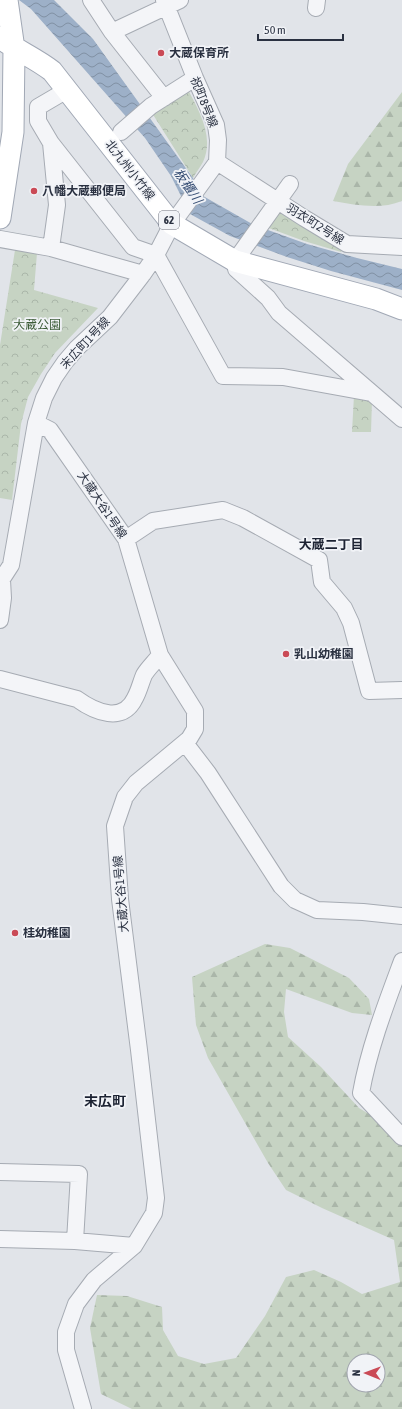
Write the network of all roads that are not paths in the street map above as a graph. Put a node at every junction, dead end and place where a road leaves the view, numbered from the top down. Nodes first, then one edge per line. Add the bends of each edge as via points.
1 (91, 0) edge
2 (7, 2) edge
3 (170, 2) edge
4 (112, 32) junction
5 (7, 43) edge
6 (195, 78) junction
7 (67, 90) junction
8 (157, 102) junction
9 (121, 132) dead end
10 (51, 142) junction
11 (218, 162) junction
12 (290, 184) dead end
13 (277, 200) junction
14 (177, 217) junction
15 (0, 218) edge
16 (0, 239) edge
17 (402, 247) edge
18 (51, 248) junction
19 (156, 255) junction
20 (239, 256) junction
21 (143, 274) junction
22 (402, 309) edge
23 (371, 393) junction
24 (402, 419) edge
25 (36, 423) junction
26 (126, 538) junction
27 (1, 581) edge
28 (0, 620) edge
29 (160, 655) junction
30 (0, 679) edge
31 (402, 690) edge
32 (185, 743) junction
33 (402, 916) edge
34 (402, 961) edge
35 (402, 1137) edge
36 (0, 1172) edge
37 (0, 1238) edge
38 (75, 1241) junction
39 (134, 1246) junction
40 (83, 1409) edge

1 - 4 street
2 - 5 main road
3 - 4 street
3 - 6 street, 祝町8号線
4 - 8 street
5 - 7 main road, 北九州小竹線 / 62 via 38,60 52,71
5 - 15 main road via 13,132
6 - 8 street
6 - 11 street, 祝町8号線 via 216,125
7 - 10 street via 38,107 38,121
7 - 14 main road, 北九州小竹線 / 62
8 - 9 street
10 - 18 street via 57,205
10 - 19 street via 133,247
11 - 13 street, 羽衣町2号線
11 - 14 street, 末広町1号線
12 - 13 street
13 - 17 street, 羽衣町2号線 via 347,244
13 - 20 street
14 - 19 street, 末広町1号線
14 - 20 main road, 北九州小竹線 / 62
16 - 18 street
18 - 21 street
19 - 21 street, 末広町1号線
19 - 23 street via 223,376 283,377
20 - 22 main road, 北九州小竹線 / 62
20 - 23 street via 236,269 268,298 279,313
21 - 25 street, 末広町1号線 via 110,317 65,362 44,398
23 - 24 street
25 - 26 street, 大蔵大谷1号線 via 50,430
25 - 27 street, 末広町1号線 via 11,565
26 - 29 street, 大蔵大谷1号線
26 - 31 street via 153,521 223,510 243,518 319,560 322,582 344,608 351,623 369,691
27 - 28 street via 3,598
29 - 30 street via 145,674 135,699 128,708 116,713 103,713 87,707 77,699
29 - 32 street, 大蔵大谷1号線 via 196,711 195,729
32 - 33 street via 208,773 281,886 295,900 317,910
32 - 39 street, 大蔵大谷1号線 via 136,783 125,797 115,826 120,899 156,1198 154,1213
34 - 35 street via 365,1069 361,1093
36 - 38 street via 79,1174
37 - 38 street
38 - 39 street
39 - 40 street, 大蔵大谷1号線 via 94,1280 76,1304 66,1332 66,1350

